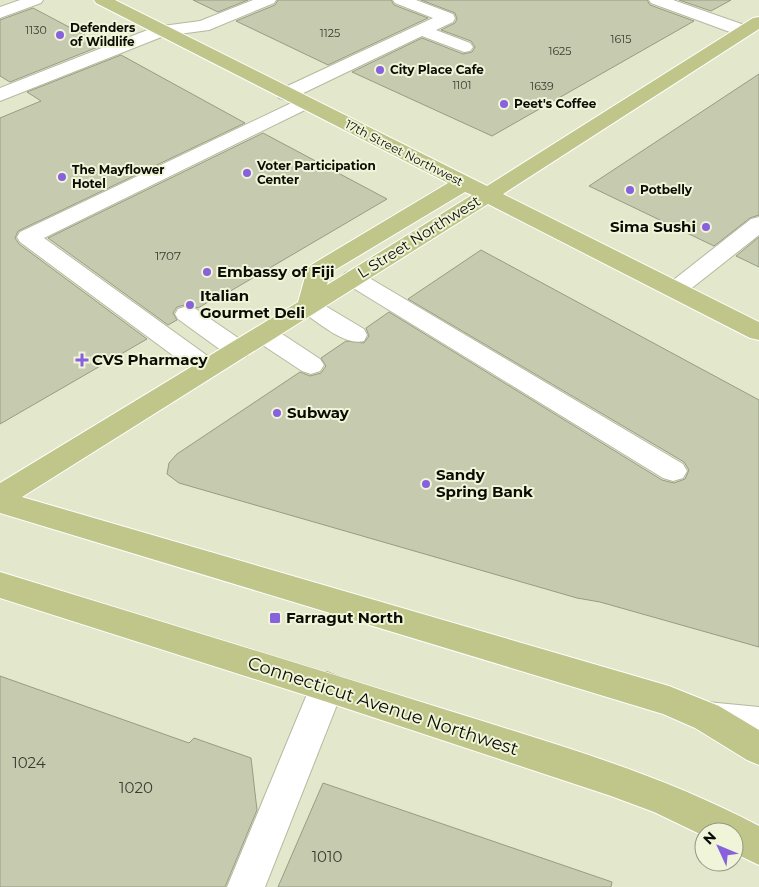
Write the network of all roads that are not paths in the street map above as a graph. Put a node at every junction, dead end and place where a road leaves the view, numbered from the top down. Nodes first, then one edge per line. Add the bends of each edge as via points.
1 (35, 0) edge
2 (102, 0) edge
3 (268, 0) edge
4 (401, 0) edge
5 (657, 0) edge
6 (759, 5) edge
7 (0, 12) edge
8 (754, 26) edge
9 (161, 30) junction
10 (422, 30) junction
11 (464, 47) dead end
12 (0, 95) edge
13 (295, 98) junction
14 (464, 183) junction
15 (487, 194) junction
16 (759, 224) edge
17 (353, 278) junction
18 (675, 290) junction
19 (309, 306) junction
20 (187, 314) dead end
21 (759, 332) edge
22 (264, 334) junction
23 (355, 335) dead end
24 (238, 350) junction
25 (311, 365) dead end
26 (207, 368) junction
27 (673, 471) dead end
28 (0, 497) edge
29 (0, 502) edge
30 (0, 585) edge
31 (327, 687) junction
32 (707, 717) junction
33 (759, 722) edge
34 (759, 749) edge
35 (759, 846) edge
36 (246, 887) edge

1 - 7 street
2 - 9 main road, 17th Street Northwest
3 - 9 street via 203,26
4 - 10 street via 447,18
5 - 8 street
6 - 8 main road via 743,15
8 - 15 main road, L Street Northwest
9 - 12 street
9 - 13 main road, 17th Street Northwest
10 - 11 street
10 - 13 street
13 - 14 main road, 17th Street Northwest
13 - 26 street via 28,237
14 - 15 main road, 17th Street Northwest
14 - 19 main road via 319,270
15 - 17 main road, L Street Northwest
15 - 18 main road, 17th Street Northwest
16 - 18 street
17 - 19 main road, L Street Northwest
17 - 27 street
18 - 21 main road, 17th Street Northwest
19 - 22 main road, L Street Northwest
19 - 23 street
20 - 24 street
22 - 24 main road, L Street Northwest
22 - 25 street
24 - 26 main road, L Street Northwest
26 - 28 main road, L Street Northwest
29 - 32 main road via 669,701
30 - 31 main road, Connecticut Avenue Northwest
31 - 35 main road, Connecticut Avenue Northwest via 663,798 706,816
31 - 36 street
32 - 33 street
32 - 34 main road

